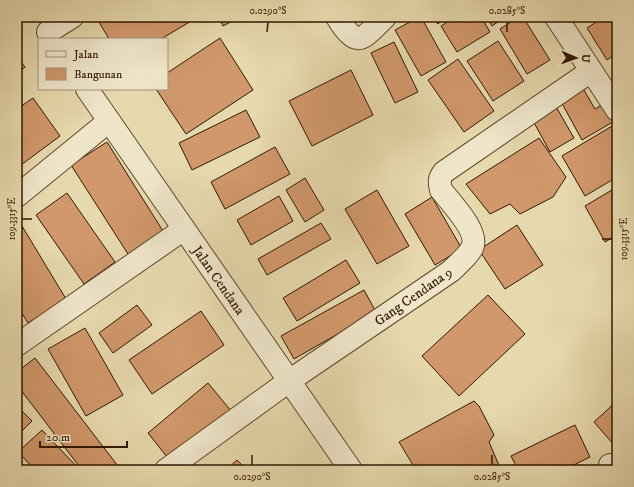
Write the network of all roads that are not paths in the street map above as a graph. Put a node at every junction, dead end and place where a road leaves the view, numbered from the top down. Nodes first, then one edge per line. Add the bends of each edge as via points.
1 (72, 17) edge
2 (337, 17) edge
3 (385, 17) edge
4 (556, 17) edge
5 (46, 29) edge
6 (591, 70) junction
7 (88, 90) edge
8 (617, 110) edge
9 (109, 121) junction
10 (17, 196) edge
11 (184, 229) junction
12 (17, 345) edge
13 (289, 381) junction
14 (166, 470) edge
15 (351, 470) edge

1 - 5 street
2 - 3 street via 348,34 357,38 365,37
4 - 6 street
6 - 8 street
6 - 13 street, Gang Cendana 9 via 440,177 441,190 469,226 474,237 472,249 451,271
7 - 9 street, Jalan Cendana
9 - 10 street
9 - 11 street, Jalan Cendana
11 - 12 street
11 - 13 street, Jalan Cendana
13 - 14 street
13 - 15 street, Jalan Cendana

